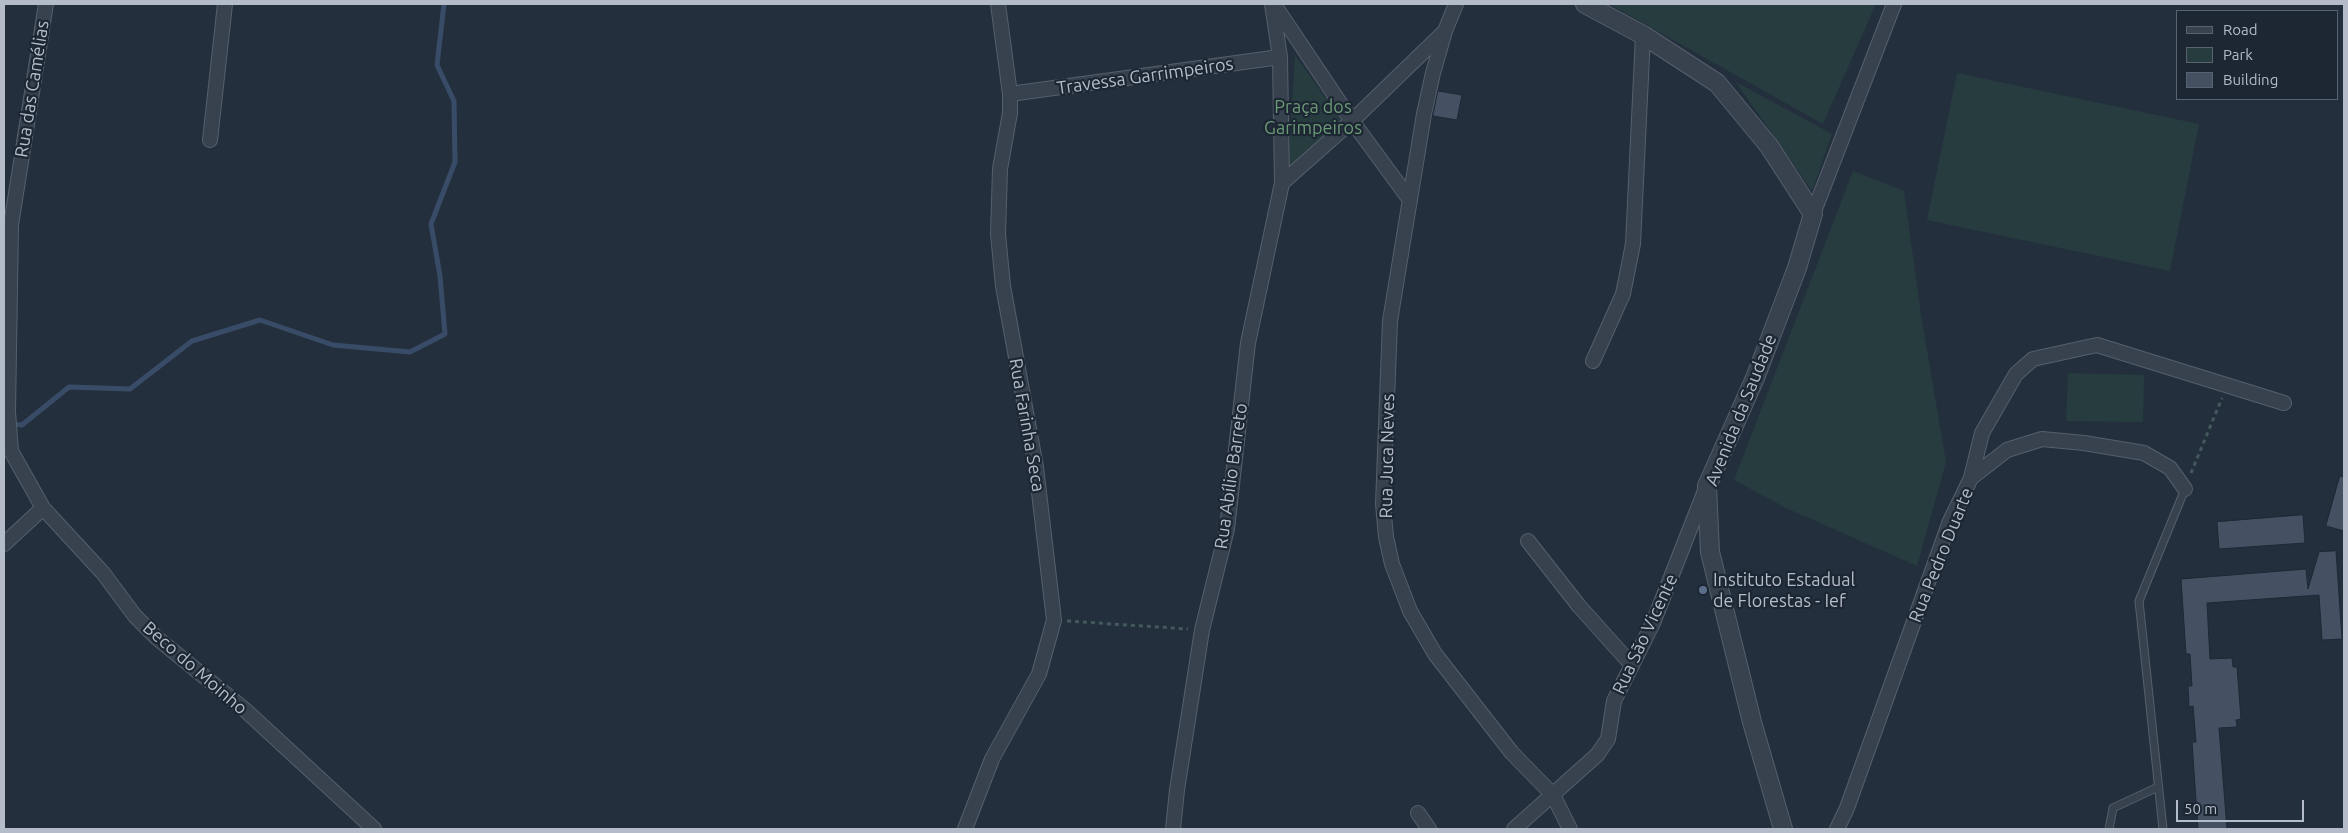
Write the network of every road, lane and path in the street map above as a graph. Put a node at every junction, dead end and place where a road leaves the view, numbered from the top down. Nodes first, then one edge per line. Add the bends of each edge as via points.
1 (46, 4) edge
2 (225, 4) edge
3 (998, 4) edge
4 (1273, 4) edge
5 (1456, 4) edge
6 (1585, 4) edge
7 (1894, 4) edge
8 (1445, 31) junction
9 (1643, 35) junction
10 (1280, 58) junction
11 (1010, 94) junction
12 (1352, 121) junction
13 (210, 140) dead end
14 (1282, 183) junction
15 (1410, 200) junction
16 (1813, 214) junction
17 (6, 224) edge
18 (1594, 361) dead end
19 (2227, 386) junction
20 (2284, 403) dead end
21 (1971, 478) junction
22 (1706, 486) junction
23 (2185, 489) junction
24 (43, 508) junction
25 (1528, 541) dead end
26 (4, 544) edge
27 (1054, 620) junction
28 (1202, 630) junction
29 (1631, 664) junction
30 (2158, 787) junction
31 (1553, 795) junction
32 (1418, 813) dead end
33 (374, 829) edge
34 (965, 829) edge
35 (1173, 829) edge
36 (1429, 829) edge
37 (1514, 829) edge
38 (1570, 829) edge
39 (1783, 829) edge
40 (1837, 829) edge
41 (2109, 829) edge
42 (2163, 829) edge

1 - 17 street, Rua das Camélias
2 - 13 street
3 - 11 street, Rua Farinha Seca
4 - 10 street, Rua Abílio Barreto
4 - 12 street
5 - 8 street, Rua Juca Neves
6 - 9 street
7 - 16 street, Avenida da Saudade
8 - 12 street
8 - 15 street, Rua Juca Neves via 1426,106
9 - 16 street via 1717,82 1769,146
9 - 18 street via 1633,244 1623,294
10 - 11 street, Travessa Garrimpeiros
10 - 14 street, Rua Abílio Barreto
11 - 27 street, Rua Farinha Seca via 1010,113 1000,169 998,234 1003,286 1036,467
12 - 14 street
12 - 15 street
14 - 28 street, Rua Abílio Barreto via 1248,343 1227,529
15 - 31 street, Rua Juca Neves via 1390,321 1384,504 1392,564 1410,611 1435,654 1512,753
16 - 22 street, Avenida da Saudade via 1797,268 1755,378
17 - 24 street, Beco do Moinho via 9,436 11,451
19 - 20 street
19 - 21 street via 2097,345 2033,359 2016,374 1982,433
19 - 23 path
21 - 23 street, Rua Pedro Duarte via 2007,450 2042,439 2144,453 2170,468
21 - 40 street, Rua Pedro Duarte via 1950,521
22 - 29 street, Rua São Vicente via 1672,579
22 - 39 street, Avenida da Saudade via 1710,552 1752,722
23 - 30 lane via 2139,601
24 - 26 street
24 - 33 street, Beco do Moinho via 157,638 244,709
25 - 29 street via 1579,606
27 - 28 path
27 - 34 street, Rua Farinha Seca via 1039,674 992,759
28 - 35 street, Rua Abílio Barreto
29 - 31 street, Rua São Vicente via 1614,701 1608,739 1596,755
30 - 41 lane via 2113,808
30 - 42 lane
31 - 37 street, Rua São Vicente
31 - 38 street, Rua Juca Neves
32 - 36 street

